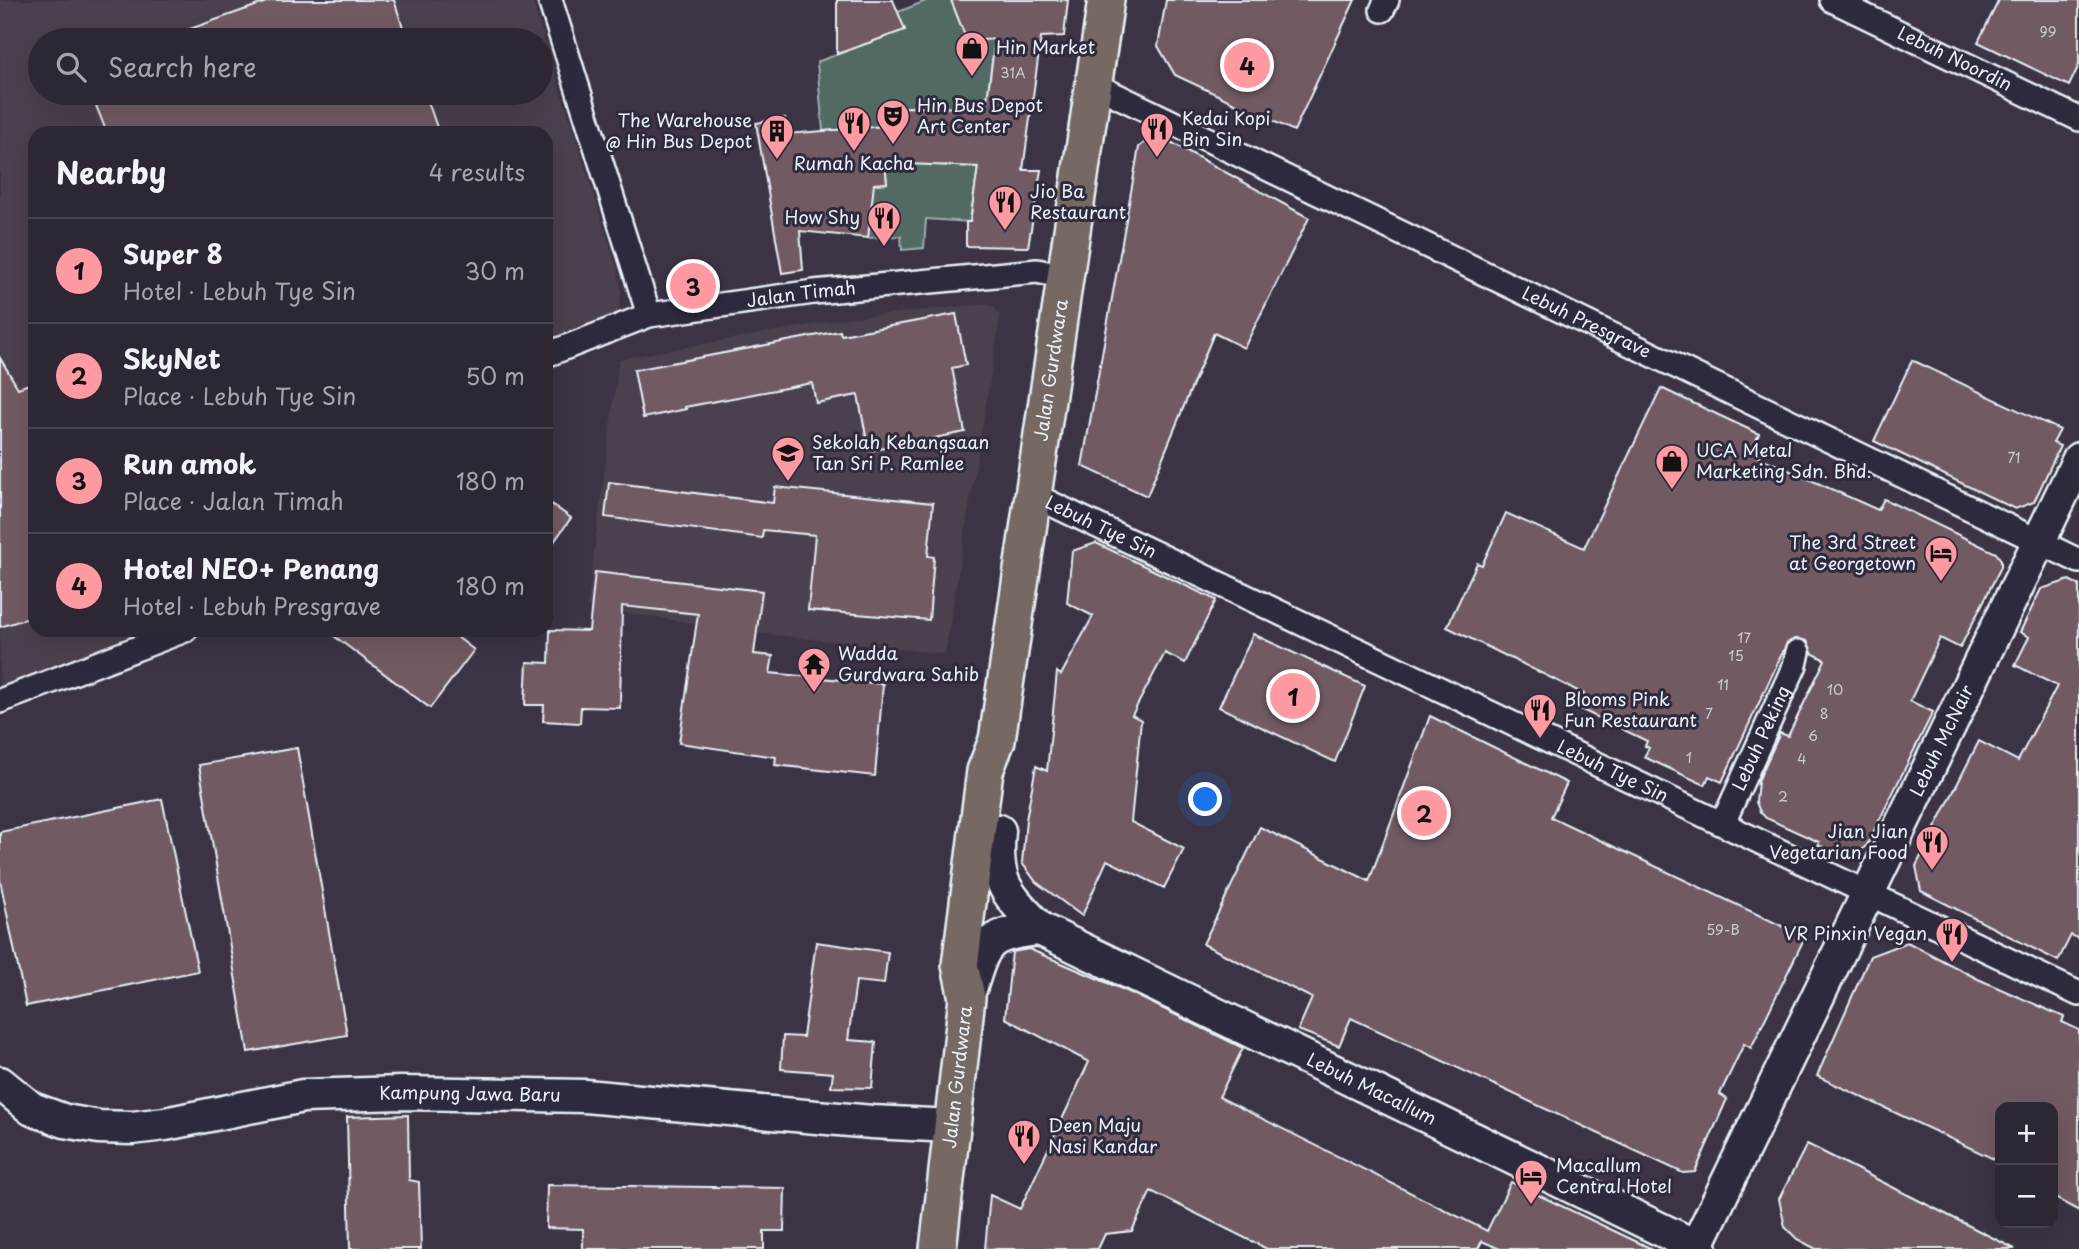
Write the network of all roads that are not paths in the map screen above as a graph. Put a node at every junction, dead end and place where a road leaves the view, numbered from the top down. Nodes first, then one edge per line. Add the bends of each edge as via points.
1 (550, 0) edge
2 (1106, 0) edge
3 (1832, 0) edge
4 (1093, 84) junction
5 (2079, 119) edge
6 (1065, 277) junction
7 (649, 315) junction
8 (553, 352) edge
9 (2079, 459) edge
10 (1033, 495) junction
11 (2039, 541) junction
12 (2079, 561) edge
13 (167, 637) edge
14 (1798, 652) dead end
15 (0, 701) edge
16 (997, 740) junction
17 (1723, 823) junction
18 (999, 831) joint
19 (1868, 893) junction
20 (1040, 929) junction
21 (2079, 994) edge
22 (967, 998) junction
23 (0, 1083) edge
24 (952, 1126) junction
25 (1697, 1248) edge
26 (938, 1249) edge

1 - 7 street
2 - 4 main road, Jalan Gurdwara
3 - 5 street, Lebuh Noordin
4 - 6 main road, Jalan Gurdwara
4 - 11 street, Lebuh Presgrave
6 - 7 street, Jalan Timah via 1037,271 814,292
6 - 10 main road, Jalan Gurdwara
7 - 8 street, Jalan Timah
9 - 11 street, Lebuh McNair
10 - 16 main road, Jalan Gurdwara
10 - 17 street, Lebuh Tye Sin
11 - 12 street, Lebuh Presgrave
11 - 19 street, Lebuh McNair
13 - 15 street
14 - 17 street, Lebuh Peking
16 - 18 main road, Jalan Gurdwara via 1005,771
16 - 22 main road, Jalan Gurdwara via 985,771 960,965
17 - 19 street, Lebuh Tye Sin
18 - 20 street, Lebuh Macallum via 996,858 1001,879 1010,897
19 - 21 street, Lebuh Tye Sin
19 - 25 street, Lebuh McNair
20 - 22 street via 1005,933 991,941
20 - 25 street, Lebuh Macallum
22 - 24 main road, Jalan Gurdwara
23 - 24 street, Kampung Jawa Baru via 32,1109 99,1127 165,1124 303,1096 401,1093 584,1096
24 - 26 main road, Jalan Gurdwara

